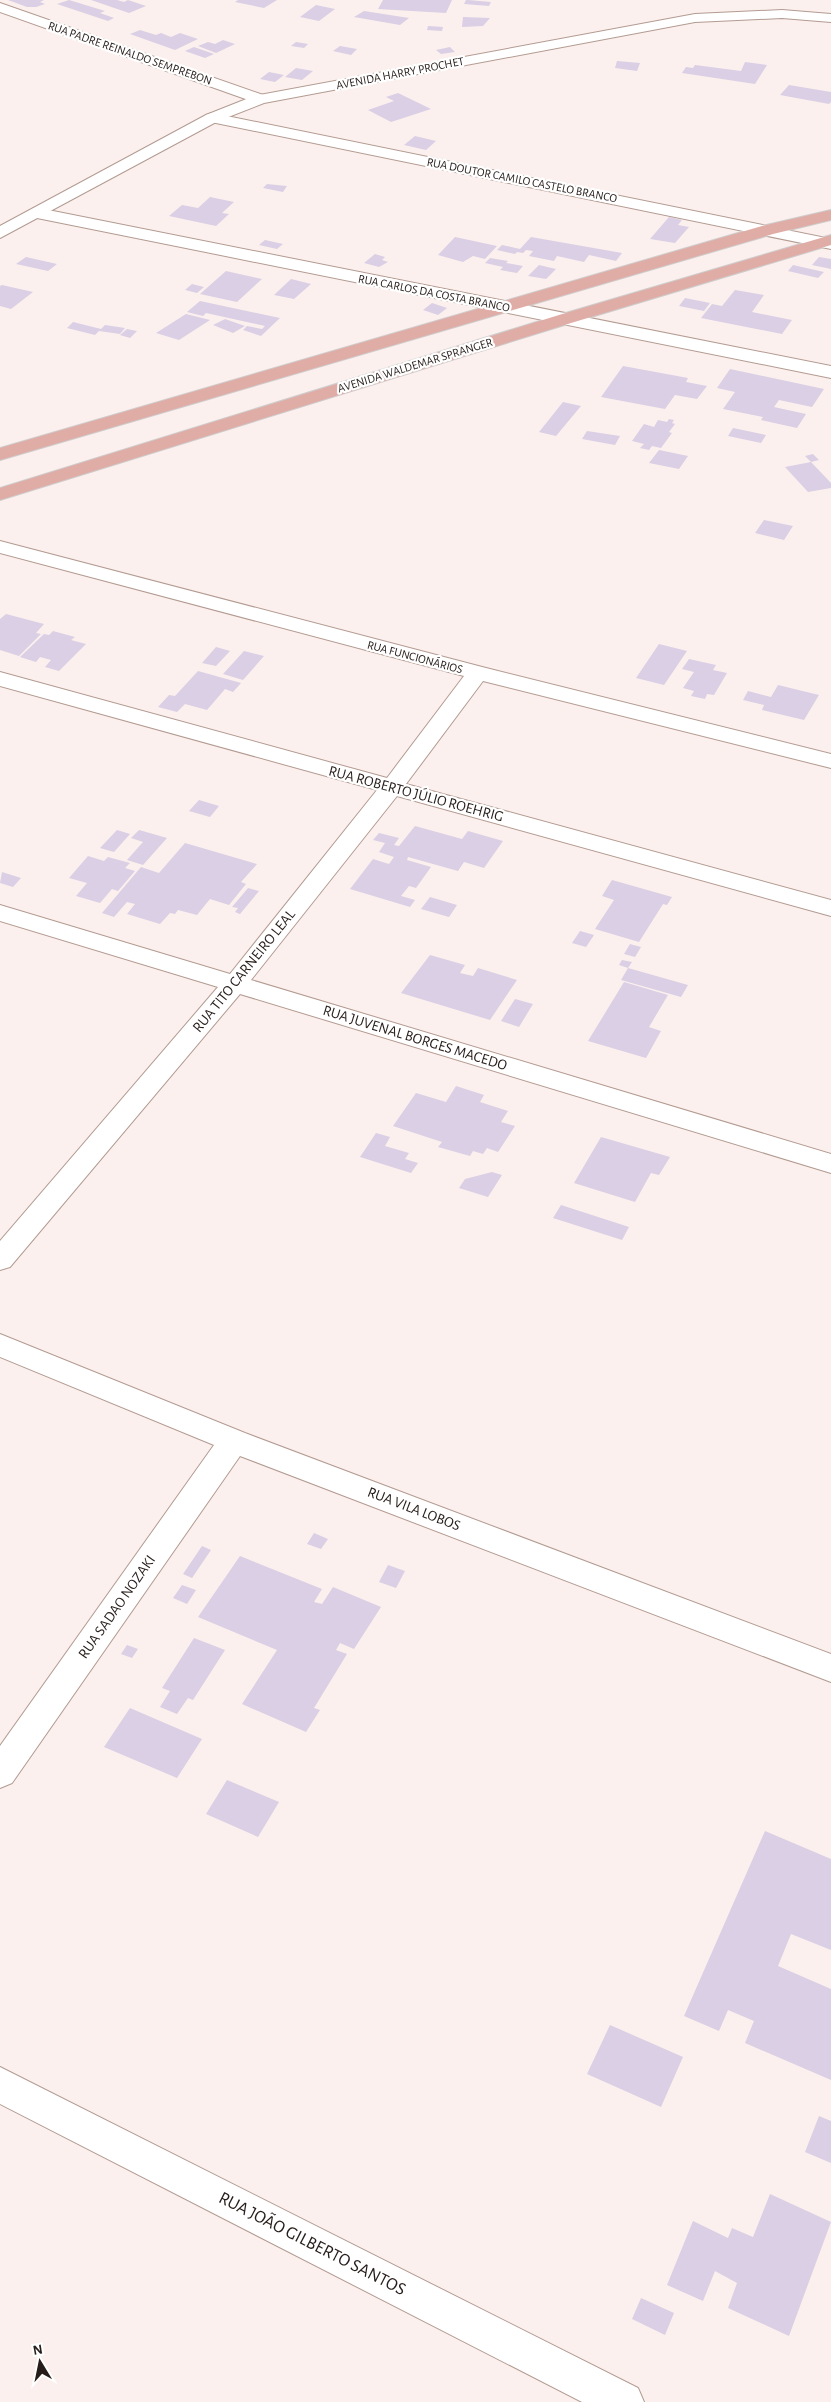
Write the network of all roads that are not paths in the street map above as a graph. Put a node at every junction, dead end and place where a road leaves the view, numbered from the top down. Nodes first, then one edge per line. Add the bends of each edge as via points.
1 (0, 8) edge
2 (831, 18) edge
3 (260, 99) junction
4 (212, 118) junction
5 (38, 213) junction
6 (831, 215) edge
7 (768, 230) junction
8 (0, 233) edge
9 (828, 242) edge
10 (500, 307) junction
11 (565, 319) junction
12 (831, 372) edge
13 (132, 416) junction
14 (172, 440) junction
15 (0, 454) edge
16 (0, 494) edge
17 (0, 547) edge
18 (478, 673) junction
19 (0, 679) edge
20 (831, 761) edge
21 (392, 787) junction
22 (831, 908) edge
23 (0, 913) edge
24 (235, 984) junction
25 (831, 1164) edge
26 (0, 1260) edge
27 (0, 1345) edge
28 (234, 1441) junction
29 (831, 1668) edge
30 (0, 1773) edge
31 (0, 2085) edge
32 (624, 2402) edge

1 - 3 street, RUA PADRE REINALDO SEMPREBON
2 - 3 street, AVENIDA HARRY PROCHET via 782,14 695,18
3 - 4 street, AVENIDA HARRY PROCHET
4 - 5 street, AVENIDA HARRY PROCHET
4 - 7 street, RUA DOUTOR CAMILO CASTELO BRANCO
5 - 8 street, AVENIDA HARRY PROCHET
5 - 10 street, RUA CARLOS DA COSTA BRANCO
6 - 7 main road
7 - 9 street, RUA DOUTOR CAMILO CASTELO BRANCO
7 - 10 main road
9 - 11 main road, AVENIDA WALDEMAR SPRANGER
10 - 11 street, RUA CARLOS DA COSTA BRANCO
10 - 13 main road
11 - 12 street, RUA CARLOS DA COSTA BRANCO
11 - 14 main road, AVENIDA WALDEMAR SPRANGER
13 - 14 main road
13 - 15 main road
14 - 16 main road, AVENIDA WALDEMAR SPRANGER
17 - 18 street, RUA FUNCIONÁRIOS
18 - 20 street, RUA FUNCIONÁRIOS
18 - 21 street, RUA TITO CARNEIRO LEAL
19 - 21 street, RUA ROBERTO JÚLIO ROEHRIG
21 - 22 street, RUA ROBERTO JÚLIO ROEHRIG
21 - 24 street, RUA TITO CARNEIRO LEAL
23 - 24 street, RUA JUVENAL BORGES MACEDO
24 - 25 street, RUA JUVENAL BORGES MACEDO
24 - 26 street, RUA TITO CARNEIRO LEAL
27 - 28 street, RUA VILA LOBOS
28 - 29 street, RUA VILA LOBOS
28 - 30 street, RUA SADAO NOZAKI
31 - 32 street, RUA JOÃO GILBERTO SANTOS

